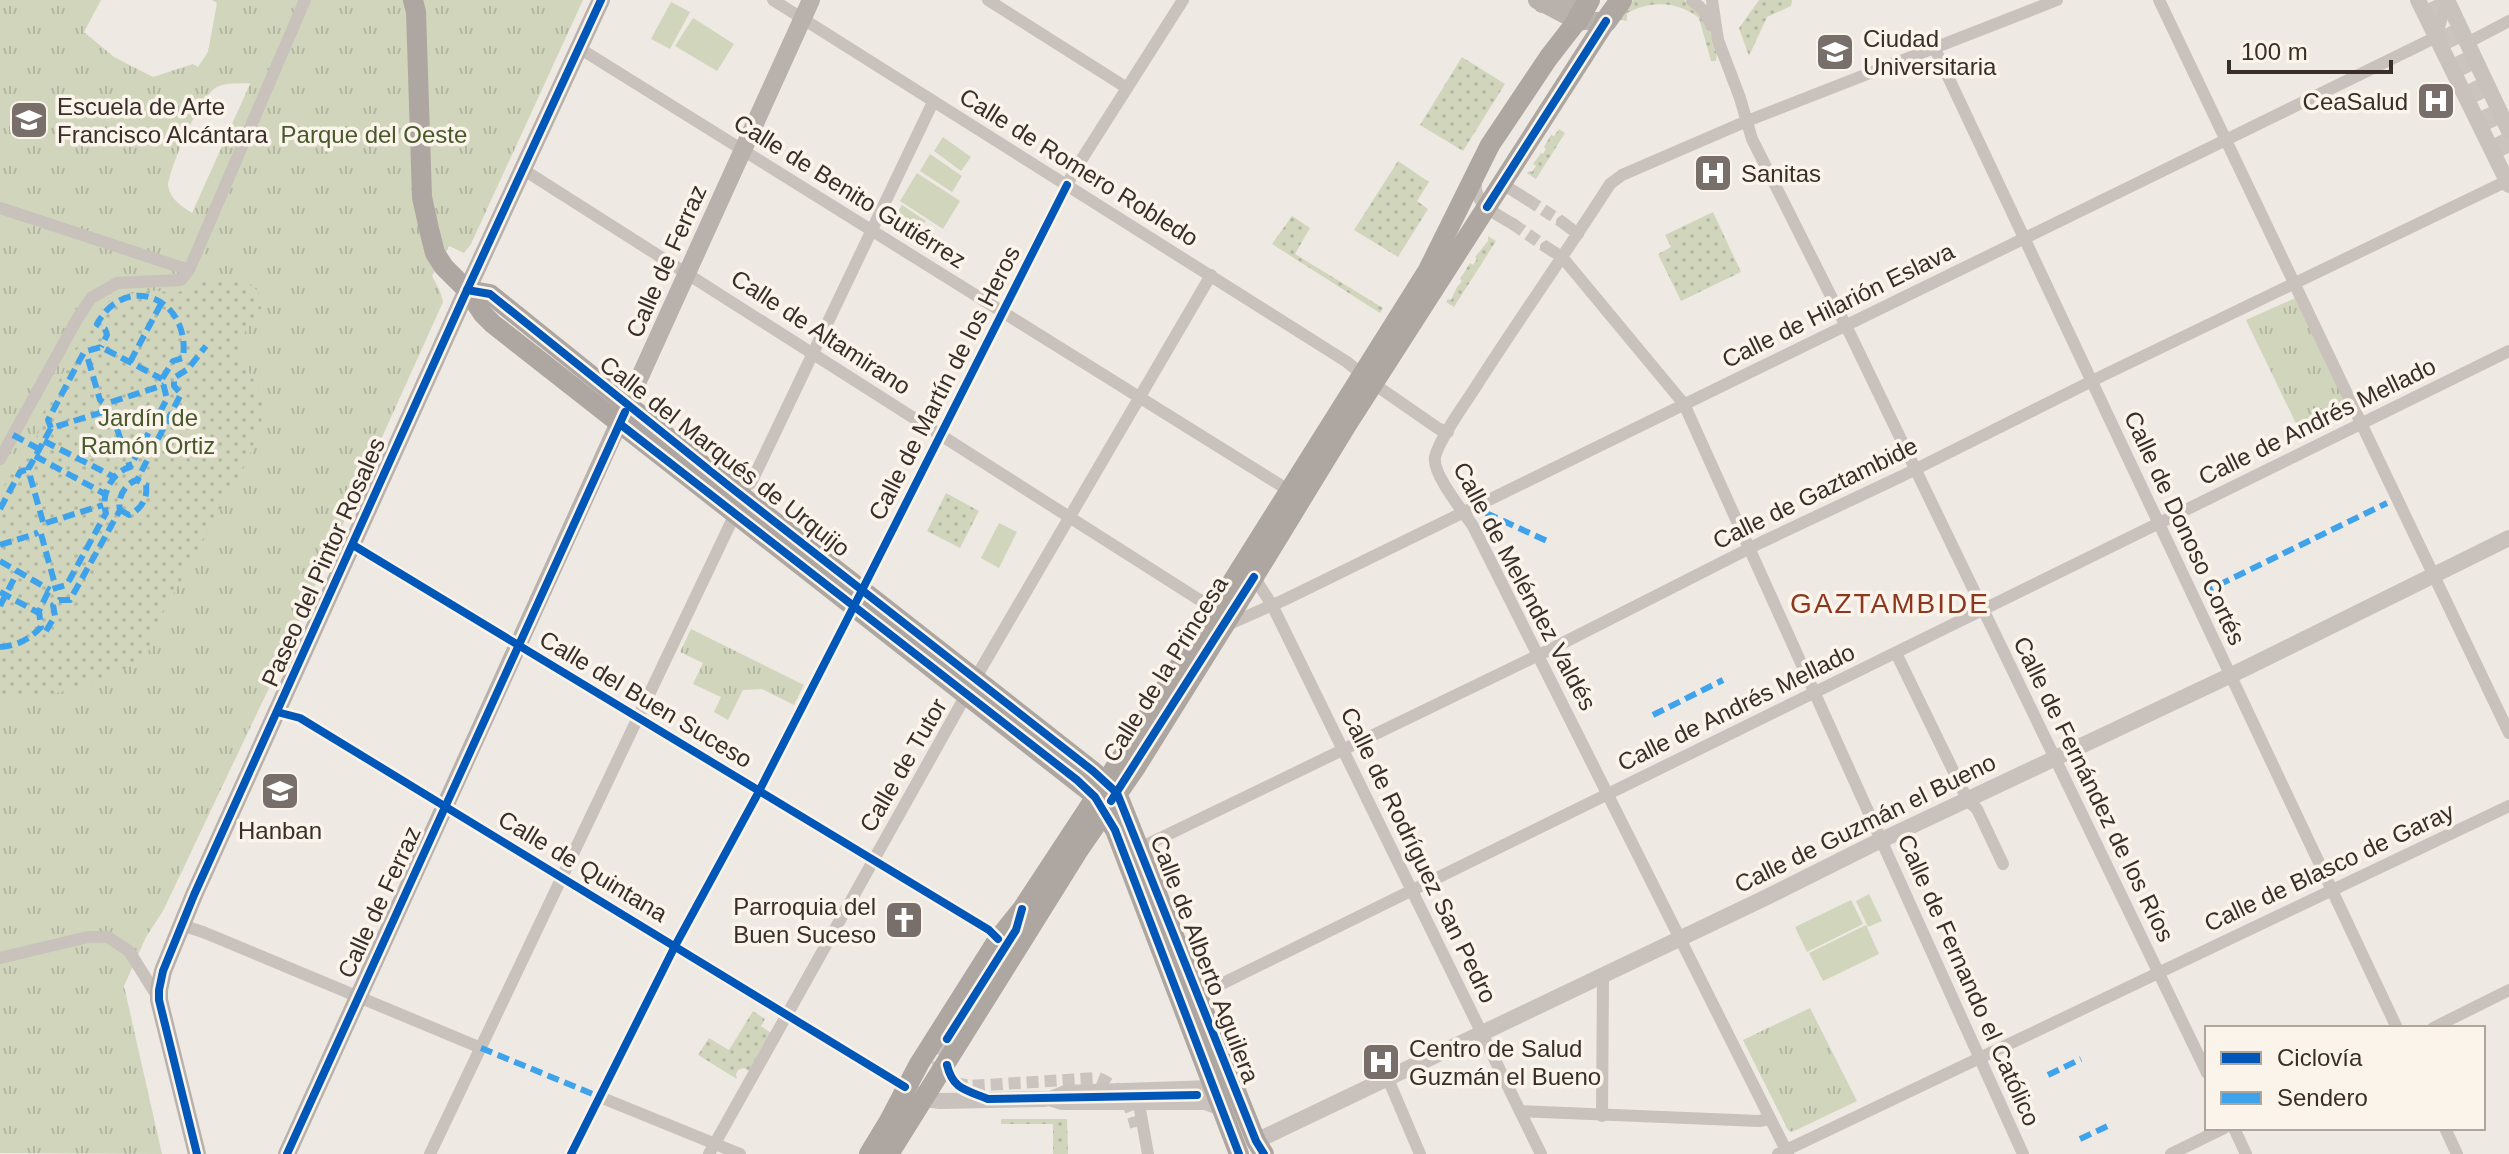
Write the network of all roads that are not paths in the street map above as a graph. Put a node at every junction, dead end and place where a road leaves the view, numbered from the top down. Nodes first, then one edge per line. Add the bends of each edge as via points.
1 (305, 0) edge
2 (601, 0) edge
3 (773, 0) edge
4 (811, 0) edge
5 (988, 0) edge
6 (1183, 0) edge
7 (1621, 0) edge
8 (1692, 0) edge
9 (1712, 0) edge
10 (2057, 0) edge
11 (2159, 0) edge
12 (2418, 0) edge
13 (2447, 1) edge
14 (1540, 2) edge
15 (416, 4) edge
16 (1576, 4) edge
17 (802, 19) junction
18 (1606, 21) junction
19 (2509, 21) edge
20 (2436, 37) junction
21 (1718, 40) junction
22 (2467, 43) junction
23 (1934, 47) junction
24 (579, 48) junction
25 (1127, 88) junction
26 (933, 102) junction
27 (1747, 121) junction
28 (2509, 131) edge
29 (2225, 140) junction
30 (1490, 145) junction
31 (743, 150) junction
32 (524, 170) junction
33 (2508, 182) edge
34 (1501, 183) junction
35 (1067, 185) junction
36 (1528, 200) tunnel mouth
37 (1487, 207) junction
38 (0, 208) edge
39 (1562, 222) tunnel mouth
40 (1513, 224) tunnel mouth
41 (871, 231) junction
42 (1578, 234) junction
43 (2023, 239) junction
44 (1546, 247) tunnel mouth
45 (1562, 257) junction
46 (189, 270) junction
47 (687, 274) junction
48 (1211, 275) junction
49 (2294, 284) junction
50 (467, 290) junction
51 (1003, 313) junction
52 (1845, 326) junction
53 (2509, 351) edge
54 (813, 354) junction
55 (1367, 379) junction
56 (2092, 382) junction
57 (1139, 398) junction
58 (1684, 404) junction
59 (624, 414) junction
60 (2361, 424) junction
61 (1448, 432) junction
62 (941, 435) junction
63 (0, 459) edge
64 (1915, 470) junction
65 (737, 492) junction
66 (1295, 494) junction
67 (1464, 512) junction
68 (735, 514) junction
69 (1070, 517) junction
70 (2158, 524) junction
71 (2509, 538) edge
72 (353, 545) junction
73 (1749, 549) junction
74 (1246, 574) junction
75 (2433, 575) junction
76 (858, 598) junction
77 (1217, 605) junction
78 (1272, 605) junction
79 (1983, 610) junction
80 (1224, 626) junction
81 (518, 644) junction
82 (1896, 653) junction
83 (1537, 655) junction
84 (2231, 675) junction
85 (972, 688) junction
86 (1814, 693) junction
87 (277, 712) junction
88 (639, 717) junction
89 (2509, 733) edge
90 (1342, 749) junction
91 (2054, 758) junction
92 (759, 791) junction
93 (1608, 795) junction
94 (1105, 796) junction
95 (1968, 801) junction
96 (445, 806) junction
97 (2509, 806) edge
98 (1882, 840) junction
99 (1140, 848) junction
100 (874, 861) junction
101 (2003, 864) dead end
102 (562, 877) junction
103 (2332, 890) junction
104 (1412, 891) junction
105 (1022, 909) junction
106 (181, 925) junction
107 (998, 939) junction
108 (1680, 939) junction
109 (675, 946) junction
110 (0, 958) edge
111 (2158, 972) junction
112 (1603, 976) junction
113 (2509, 990) edge
114 (358, 996) junction
115 (1197, 996) junction
116 (159, 1000) junction
117 (788, 1015) junction
118 (2396, 1026) edge
119 (2437, 1026) edge
120 (1482, 1034) junction
121 (947, 1039) tunnel mouth
122 (481, 1048) junction
123 (1980, 1058) junction
124 (947, 1065) junction
125 (2205, 1069) edge
126 (1388, 1079) junction
127 (905, 1087) junction
128 (1204, 1090) junction
129 (600, 1097) junction
130 (925, 1099) junction
131 (988, 1099) junction
132 (1045, 1099) junction
133 (1139, 1104) junction
134 (1520, 1111) junction
135 (1231, 1114) junction
136 (1602, 1116) junction
137 (1770, 1119) junction
138 (1136, 1127) tunnel mouth
139 (2220, 1130) edge
140 (2235, 1130) edge
141 (2446, 1130) edge
142 (712, 1149) edge
143 (1251, 1151) edge
144 (200, 1153) edge
145 (1784, 1153) edge
146 (287, 1154) edge
147 (430, 1154) edge
148 (571, 1154) edge
149 (740, 1154) edge
150 (869, 1154) edge
151 (889, 1154) edge
152 (1141, 1154) edge
153 (1148, 1154) edge
154 (1420, 1154) edge
155 (1541, 1154) edge
156 (2023, 1154) edge
157 (2171, 1154) edge
158 (2246, 1154) edge
159 (2457, 1154) edge

1 - 46 street
2 - 24 main road, Paseo del Pintor Rosales
3 - 17 street, Calle de Romero Robledo
4 - 17 main road, Calle de Ferraz
5 - 25 street
6 - 25 street, Calle de Martín de los Heros
7 - 18 highway, Calle de la Princesa
8 - 21 street
9 - 21 street, Calle de Fernández de los Ríos
10 - 23 street
11 - 29 street
12 - 20 street
13 - 20 street
13 - 22 street
14 - 16 main road
15 - 50 main road via 422,197 435,253
16 - 18 main road
16 - 30 main road, Calle de la Princesa via 1549,57
17 - 26 street, Calle de Romero Robledo
17 - 31 main road, Calle de Ferraz
18 - 34 main road, Calle de la Princesa
19 - 22 street
20 - 29 street, Calle de Hilarión Eslava
20 - 33 street
21 - 27 street, Calle de Fernández de los Ríos
22 - 28 street
23 - 27 street
23 - 43 street, Calle de Donoso Cortés
24 - 31 street, Calle de Benito Gutiérrez
24 - 32 main road, Paseo del Pintor Rosales
25 - 35 street, Calle de Martín de los Heros
26 - 35 street, Calle de Romero Robledo
26 - 41 street
27 - 42 street via 1622,175 1610,184
27 - 52 street, Calle de Fernández de los Ríos
29 - 43 street, Calle de Hilarión Eslava
29 - 49 street
30 - 37 street, Calle de la Princesa via 1475,187
30 - 55 main road, Calle de la Princesa
31 - 41 street, Calle de Benito Gutiérrez
31 - 47 main road, Calle de Ferraz
32 - 47 street, Calle de Altamirano
32 - 50 main road, Paseo del Pintor Rosales
33 - 49 street, Calle de Gaztambide
34 - 36 street
34 - 37 main road, Calle de la Princesa
35 - 48 street, Calle de Romero Robledo
35 - 51 street, Calle de Martín de los Heros
37 - 40 street
37 - 55 main road, Calle de la Princesa
38 - 46 street
39 - 42 street
41 - 51 street, Calle de Benito Gutiérrez
41 - 54 street
42 - 45 street
43 - 52 street, Calle de Hilarión Eslava
43 - 56 street, Calle de Donoso Cortés
44 - 45 street, Calle de Fernando el Católico
45 - 58 street, Calle de Fernando el Católico
45 - 61 street
46 - 63 street via 181,280 117,283 91,298
47 - 54 street, Calle de Altamirano
47 - 59 main road, Calle de Ferraz
48 - 55 street, Calle de Romero Robledo
48 - 57 street, Calle de Tutor
49 - 56 street, Calle de Gaztambide
49 - 60 street
50 - 59 main road, Calle del Marqués de Urquijo via 490,294
50 - 72 main road, Paseo del Pintor Rosales
51 - 57 street, Calle de Benito Gutiérrez
51 - 62 street, Calle de Martín de los Heros
52 - 58 street, Calle de Hilarión Eslava
52 - 64 street, Calle de Fernández de los Ríos
53 - 60 street, Calle de Andrés Mellado
54 - 62 street, Calle de Altamirano
54 - 65 street via 751,483
55 - 61 street, Calle de Meléndez Valdés
55 - 66 main road, Calle de la Princesa
56 - 64 street, Calle de Gaztambide
56 - 70 street, Calle de Donoso Cortés
57 - 66 street, Calle de Benito Gutiérrez
57 - 69 street, Calle de Tutor
58 - 67 street, Calle de Hilarión Eslava
58 - 73 street, Calle de Fernando el Católico
59 - 65 main road, Calle del Marqués de Urquijo
59 - 68 main road, Calle del Marqués de Urquijo
59 - 81 main road, Calle de Ferraz
60 - 70 street, Calle de Andrés Mellado
60 - 75 street
61 - 67 street, Calle de Meléndez Valdés via 1435,457 1436,467
62 - 69 street, Calle de Altamirano
62 - 76 street, Calle de Martín de los Heros
64 - 73 street, Calle de Gaztambide
64 - 79 street, Calle de Fernández de los Ríos
65 - 76 main road, Calle del Marqués de Urquijo
66 - 74 main road, Calle de la Princesa
67 - 78 street, Calle de Hilarión Eslava
67 - 83 street, Calle de Meléndez Valdés
68 - 76 main road, Calle del Marqués de Urquijo
68 - 88 street
69 - 77 street, Calle de Altamirano via 1198,599
69 - 85 street, Calle de Tutor
70 - 79 street, Calle de Andrés Mellado
70 - 84 street, Calle de Donoso Cortés
71 - 75 street, Calle de Guzmán el Bueno
72 - 81 street, Calle del Buen Suceso
72 - 87 main road, Paseo del Pintor Rosales
73 - 83 street, Calle de Gaztambide
73 - 86 street, Calle de Fernando el Católico
74 - 77 main road, Calle de la Princesa
74 - 78 street, Calle de Rodríguez San Pedro
74 - 80 main road, Calle de la Princesa
75 - 84 street, Calle de Guzmán el Bueno
75 - 89 street
76 - 85 main road, Calle del Marqués de Urquijo
76 - 92 street, Calle de Martín de los Heros
77 - 94 main road, Calle de la Princesa
78 - 80 street, Calle de Hilarión Eslava
78 - 90 street, Calle de Rodríguez San Pedro
79 - 82 street, Calle de Andrés Mellado
79 - 91 street, Calle de Fernández de los Ríos
80 - 94 main road, Calle de la Princesa
81 - 88 street, Calle del Buen Suceso
81 - 96 main road, Calle de Ferraz
82 - 86 street, Calle de Andrés Mellado
82 - 95 street
83 - 90 street, Calle de Gaztambide
83 - 93 street, Calle de Meléndez Valdés
84 - 91 street, Calle de Guzmán el Bueno
84 - 103 street, Calle de Donoso Cortés
85 - 94 main road, Calle del Marqués de Urquijo via 1077,780
85 - 100 street, Calle de Tutor
86 - 93 street, Calle de Andrés Mellado
86 - 98 street, Calle de Fernando el Católico
87 - 96 street, Calle de Quintana via 300,718
87 - 106 main road, Paseo del Pintor Rosales
88 - 92 street, Calle del Buen Suceso
88 - 102 street
90 - 99 street, Calle de Gaztambide
90 - 104 street, Calle de Rodríguez San Pedro
91 - 95 street, Calle de Guzmán el Bueno
91 - 111 street, Calle de Fernández de los Ríos
92 - 100 street, Calle del Buen Suceso
92 - 109 street, Calle de Martín de los Heros
93 - 104 street, Calle de Andrés Mellado
93 - 108 street, Calle de Meléndez Valdés
94 - 99 main road, Calle de Alberto Aguilera
94 - 105 main road, Calle de la Princesa
94 - 124 main road, Calle de la Princesa
94 - 128 main road, Calle de Alberto Aguilera
95 - 98 street, Calle de Guzmán el Bueno
95 - 101 street
96 - 102 street, Calle de Quintana
96 - 114 main road, Calle de Ferraz
97 - 103 street, Calle de Blasco de Garay
98 - 108 street, Calle de Guzmán el Bueno
98 - 123 street, Calle de Fernando el Católico
99 - 115 main road, Calle de Alberto Aguilera
100 - 107 street, Calle del Buen Suceso
100 - 117 street, Calle de Tutor
102 - 109 street, Calle de Quintana
102 - 122 street
103 - 111 street, Calle de Blasco de Garay
103 - 118 street, Calle de Donoso Cortés
104 - 115 street, Calle de Andrés Mellado
104 - 120 street, Calle de Rodríguez San Pedro
105 - 107 main road, Calle de la Princesa
105 - 121 street, Calle de la Princesa via 1016,930
106 - 114 street
106 - 116 main road, Paseo del Pintor Rosales via 163,971
107 - 127 main road, Calle de la Princesa
108 - 112 street, Calle de Guzmán el Bueno
108 - 137 street, Calle de Meléndez Valdés
109 - 117 street, Calle de Quintana
109 - 129 street, Calle de Martín de los Heros
110 - 116 street via 108,937 129,951
111 - 123 street, Calle de Blasco de Garay
111 - 125 street, Calle de Fernández de los Ríos
112 - 120 street, Calle de Guzmán el Bueno
112 - 136 street
113 - 119 street
114 - 122 street
114 - 146 main road, Calle de Ferraz
115 - 143 main road, Calle de Alberto Aguilera
116 - 144 main road, Paseo del Pintor Rosales
117 - 127 street, Calle de Quintana
117 - 142 street, Calle de Tutor
120 - 126 street, Calle de Guzmán el Bueno
120 - 134 street, Calle de Rodríguez San Pedro
122 - 147 street
123 - 145 street, Calle de Blasco de Garay
123 - 156 street, Calle de Fernando el Católico
124 - 130 main road, Calle de la Princesa
124 - 131 street via 957,1087
126 - 143 street, Calle de Guzmán el Bueno
126 - 154 street
127 - 130 street, Calle de Quintana
127 - 150 main road, Calle de la Princesa
128 - 132 street via 1065,1091
128 - 135 main road, Calle de Alberto Aguilera
129 - 142 street
129 - 148 street, Calle de Martín de los Heros
130 - 131 street
130 - 151 main road, Calle de la Princesa
131 - 132 street
132 - 133 street via 1062,1104
133 - 135 street via 1205,1104
133 - 153 street
134 - 136 street
134 - 155 street, Calle de Rodríguez San Pedro
135 - 143 main road, Calle de Alberto Aguilera
136 - 137 street
137 - 145 street, Calle de Meléndez Valdés
138 - 152 street
139 - 157 street
140 - 158 street
141 - 159 street
142 - 149 street

